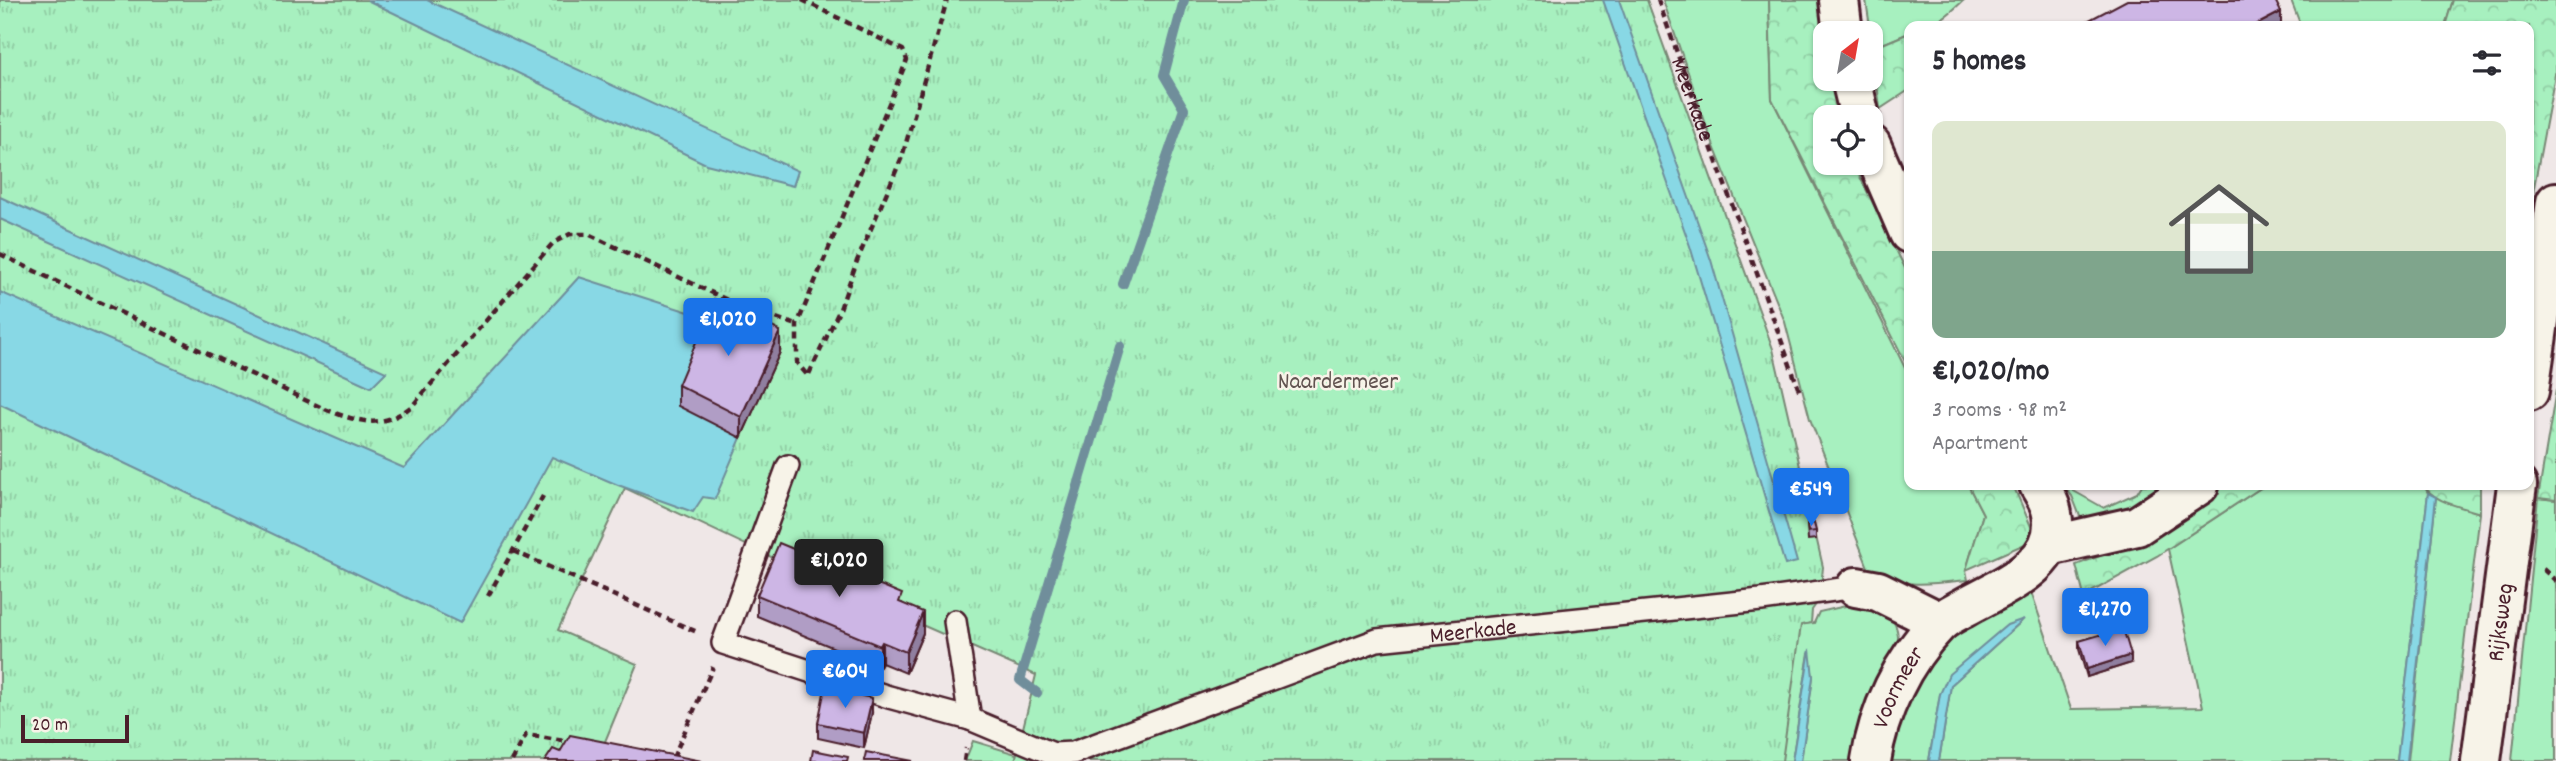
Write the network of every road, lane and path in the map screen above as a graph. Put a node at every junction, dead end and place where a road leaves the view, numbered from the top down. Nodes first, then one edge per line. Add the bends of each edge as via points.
1 (802, 0) edge
2 (947, 0) edge
3 (1658, 0) edge
4 (1839, 0) edge
5 (1842, 21) edge
6 (1883, 173) edge
7 (2556, 202) edge
8 (1904, 221) edge
9 (0, 254) edge
10 (797, 325) junction
11 (2534, 355) edge
12 (1801, 395) dead end
13 (788, 466) dead end
14 (2042, 490) edge
15 (2191, 490) edge
16 (2516, 490) edge
17 (543, 496) dead end
18 (2049, 546) junction
19 (513, 551) junction
20 (1856, 587) joint
21 (488, 596) dead end
22 (955, 621) dead end
23 (1940, 622) junction
24 (723, 643) junction
25 (970, 719) junction
26 (579, 744) edge
27 (672, 759) edge
28 (512, 761) edge
29 (1871, 761) edge
30 (2481, 761) edge

1 - 10 path via 904,50 907,60
2 - 10 path via 902,157 808,376 797,362
3 - 12 path, Meerkade
4 - 5 street
6 - 8 street
7 - 11 street
9 - 10 path via 246,372 365,422 402,415 413,405 554,243 570,234 588,234 740,306
13 - 24 lane
14 - 18 street via 2052,510
15 - 18 street via 2137,526
16 - 30 street, Rijksweg
17 - 19 path
18 - 23 street via 2029,570
19 - 21 path
19 - 24 path
20 - 23 street, Meerkade via 1878,592
20 - 25 lane, Meerkade via 1377,640 1073,753 1053,754
22 - 25 lane
23 - 29 street, Voormeer via 1905,666 1874,740
24 - 25 lane, Meerkade
24 - 27 path
26 - 28 path via 526,735

